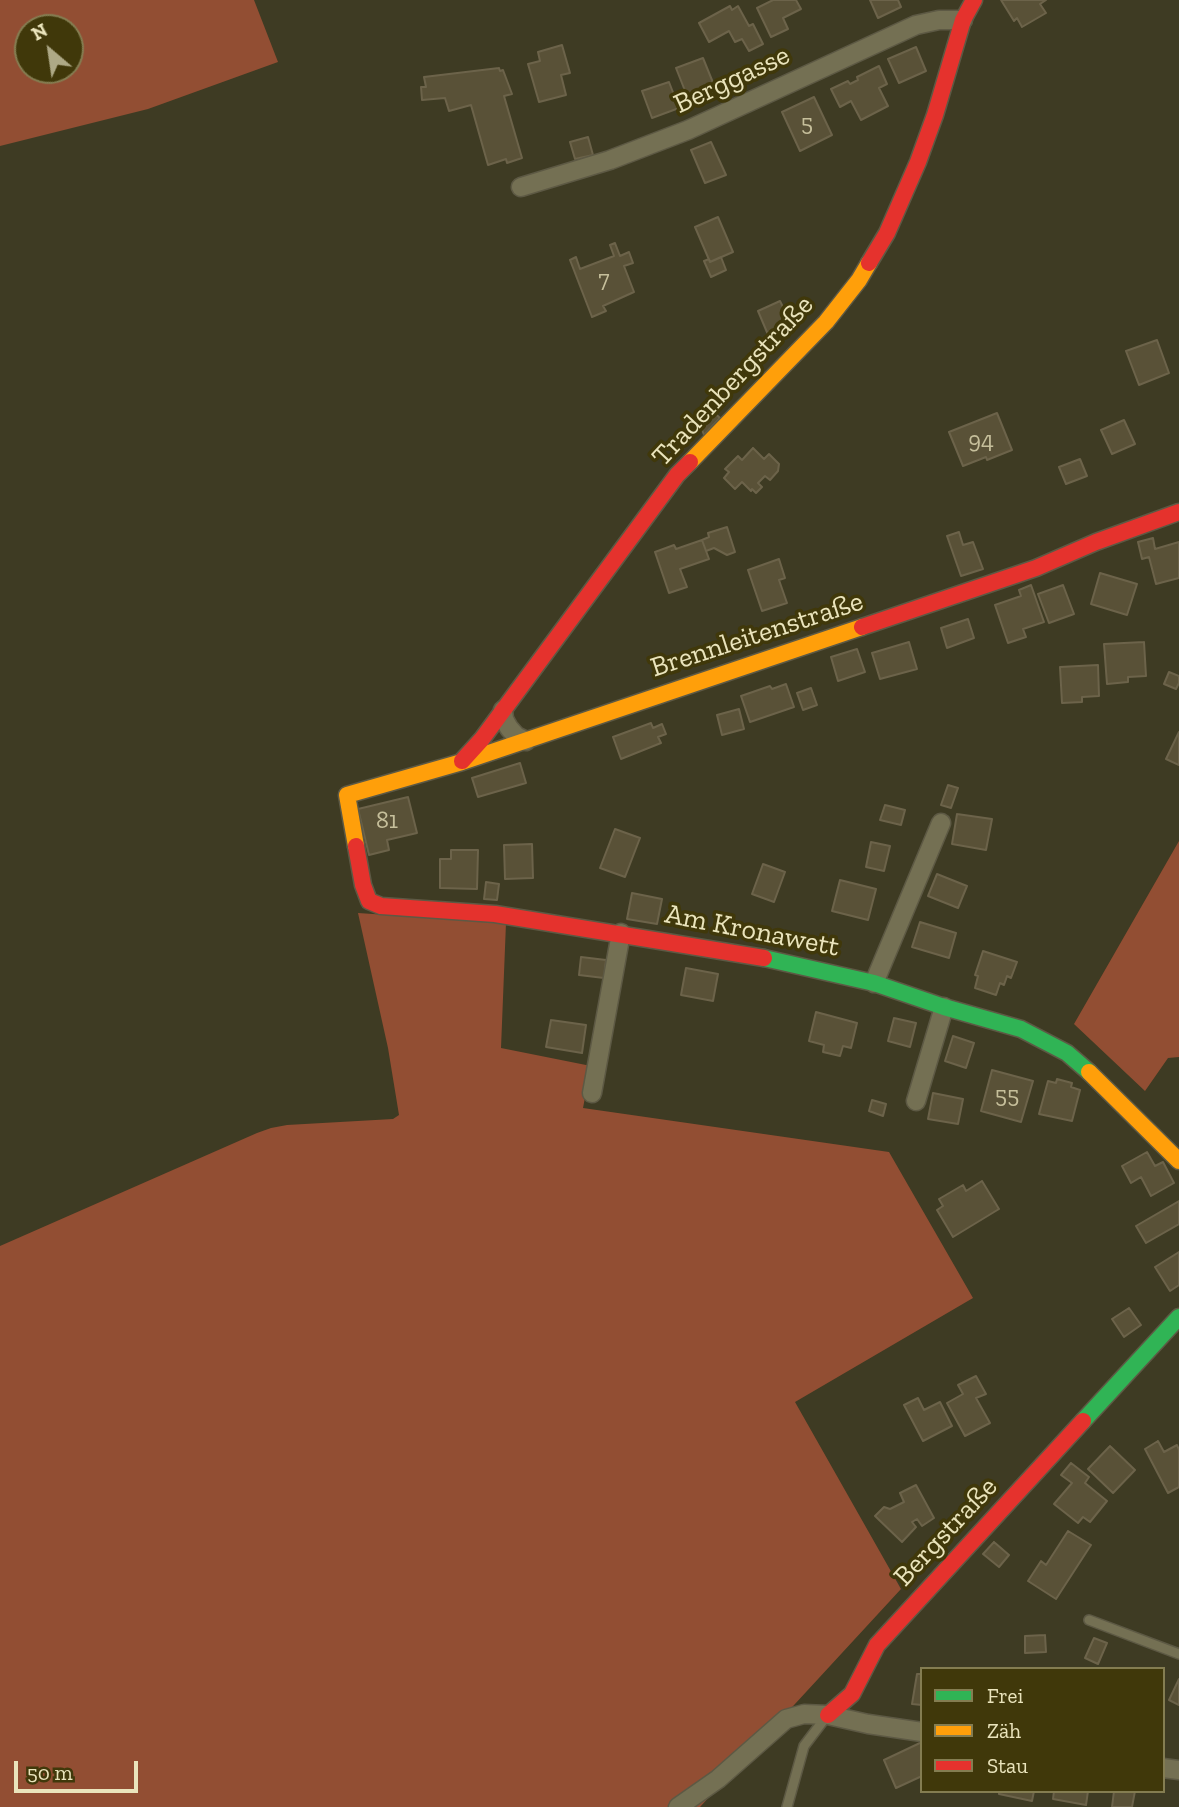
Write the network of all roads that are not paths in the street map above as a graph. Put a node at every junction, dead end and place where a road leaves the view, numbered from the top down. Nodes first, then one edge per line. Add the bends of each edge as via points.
1 (974, 0) edge
2 (962, 20) junction
3 (522, 187) dead end
4 (1179, 512) edge
5 (503, 710) junction
6 (526, 741) junction
7 (462, 762) junction
8 (347, 795) joint
9 (941, 822) dead end
10 (621, 933) junction
11 (874, 984) junction
12 (944, 1007) junction
13 (592, 1093) dead end
14 (916, 1101) dead end
15 (1179, 1161) edge
16 (1178, 1321) edge
17 (1089, 1620) dead end
18 (1179, 1654) edge
19 (828, 1715) junction
20 (920, 1732) edge
21 (678, 1807) edge
22 (787, 1807) edge

1 - 2 street, Tradenbergstraße
2 - 3 street, Berggasse via 916,25 688,130
2 - 5 street, Tradenbergstraße via 918,162 887,233 859,280 804,346 677,475
4 - 6 street, Brennleitenstraße via 980,588
5 - 6 street via 509,728
5 - 7 street, Tradenbergstraße
6 - 7 street, Brennleitenstraße
7 - 8 street, Brennleitenstraße
8 - 10 street, Am Kronawett via 369,901
9 - 11 street
10 - 11 street, Am Kronawett via 766,958
10 - 13 street
11 - 12 street, Am Kronawett
12 - 14 street
12 - 15 street, Am Kronawett via 1021,1029 1067,1053
16 - 19 street, Bergstraße via 877,1645 852,1694
17 - 18 lane
19 - 20 street
19 - 21 street via 786,1719 718,1779
19 - 22 lane via 804,1746

